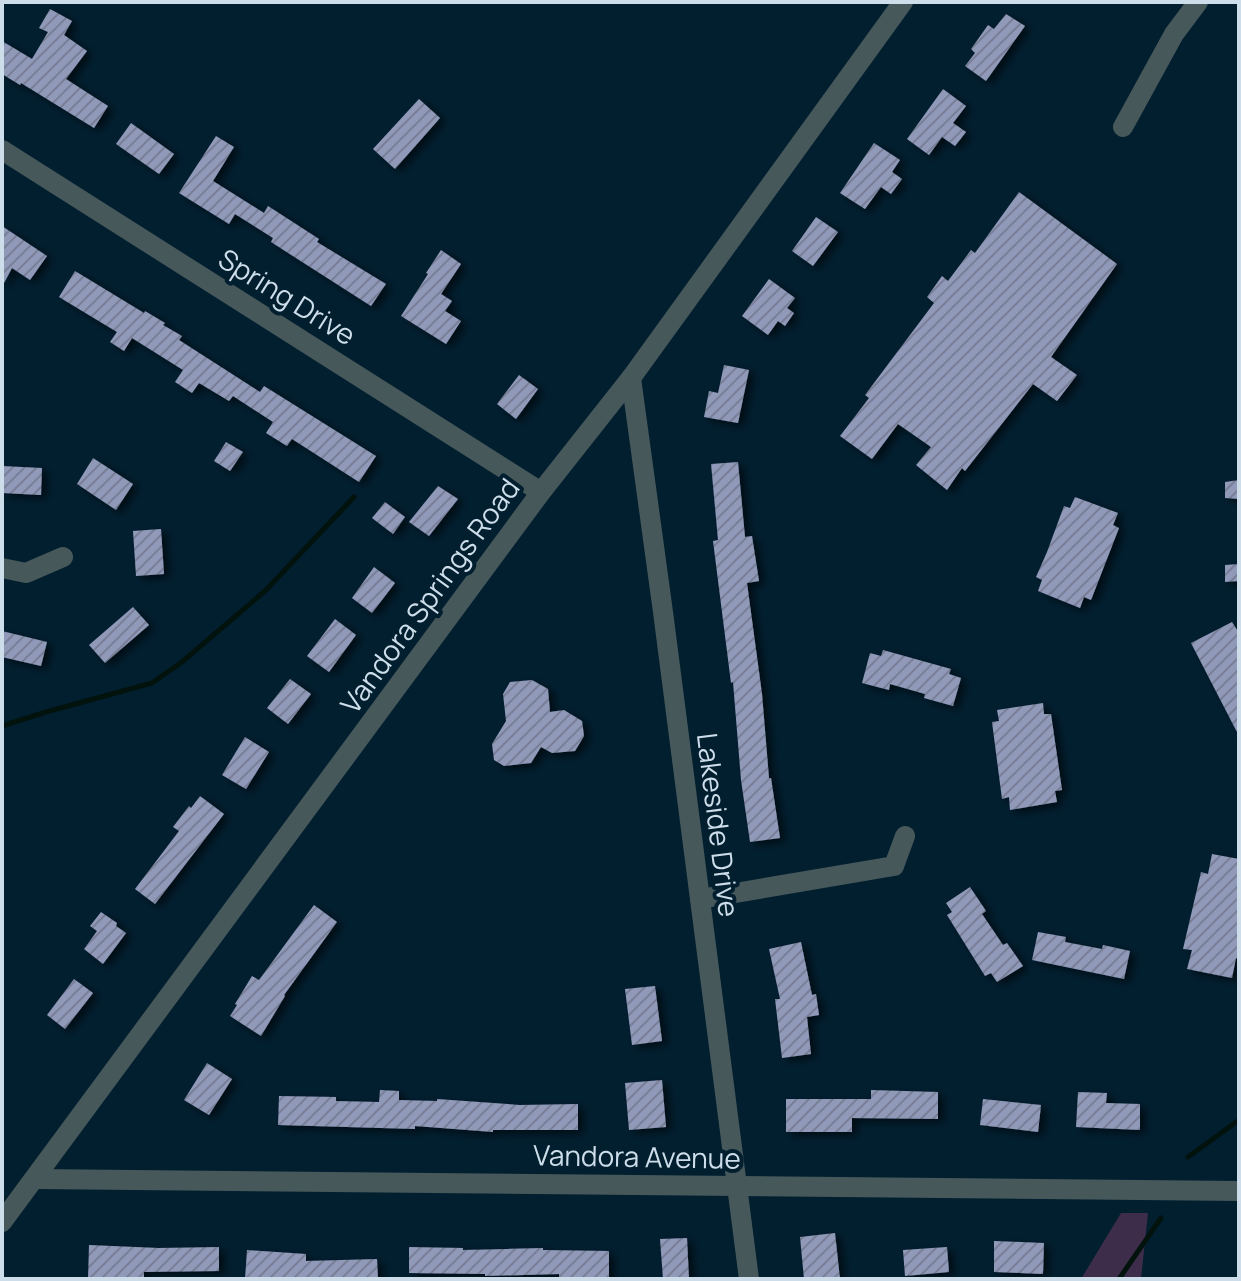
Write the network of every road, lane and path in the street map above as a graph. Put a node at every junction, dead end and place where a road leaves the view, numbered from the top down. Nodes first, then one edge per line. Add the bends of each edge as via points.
1 (903, 2) edge
2 (1198, 2) edge
3 (1123, 127) dead end
4 (2, 150) edge
5 (631, 378) junction
6 (541, 492) junction
7 (63, 557) dead end
8 (2, 568) edge
9 (905, 836) dead end
10 (700, 899) junction
11 (35, 1179) junction
12 (737, 1186) junction
13 (1239, 1191) edge
14 (2, 1222) edge
15 (749, 1279) edge

1 - 5 street, Vandora Springs Road
2 - 3 street via 1174,34
4 - 6 street, Spring Drive
5 - 6 street, Vandora Springs Road
5 - 10 street, Lakeside Drive
6 - 11 street, Vandora Springs Road
7 - 8 street via 26,573
9 - 10 street via 894,866
10 - 12 street, Lakeside Drive
11 - 12 street, Vandora Avenue
11 - 14 street, Vandora Springs Road
12 - 13 street, Vandora Avenue
12 - 15 street, Lakeside Drive

